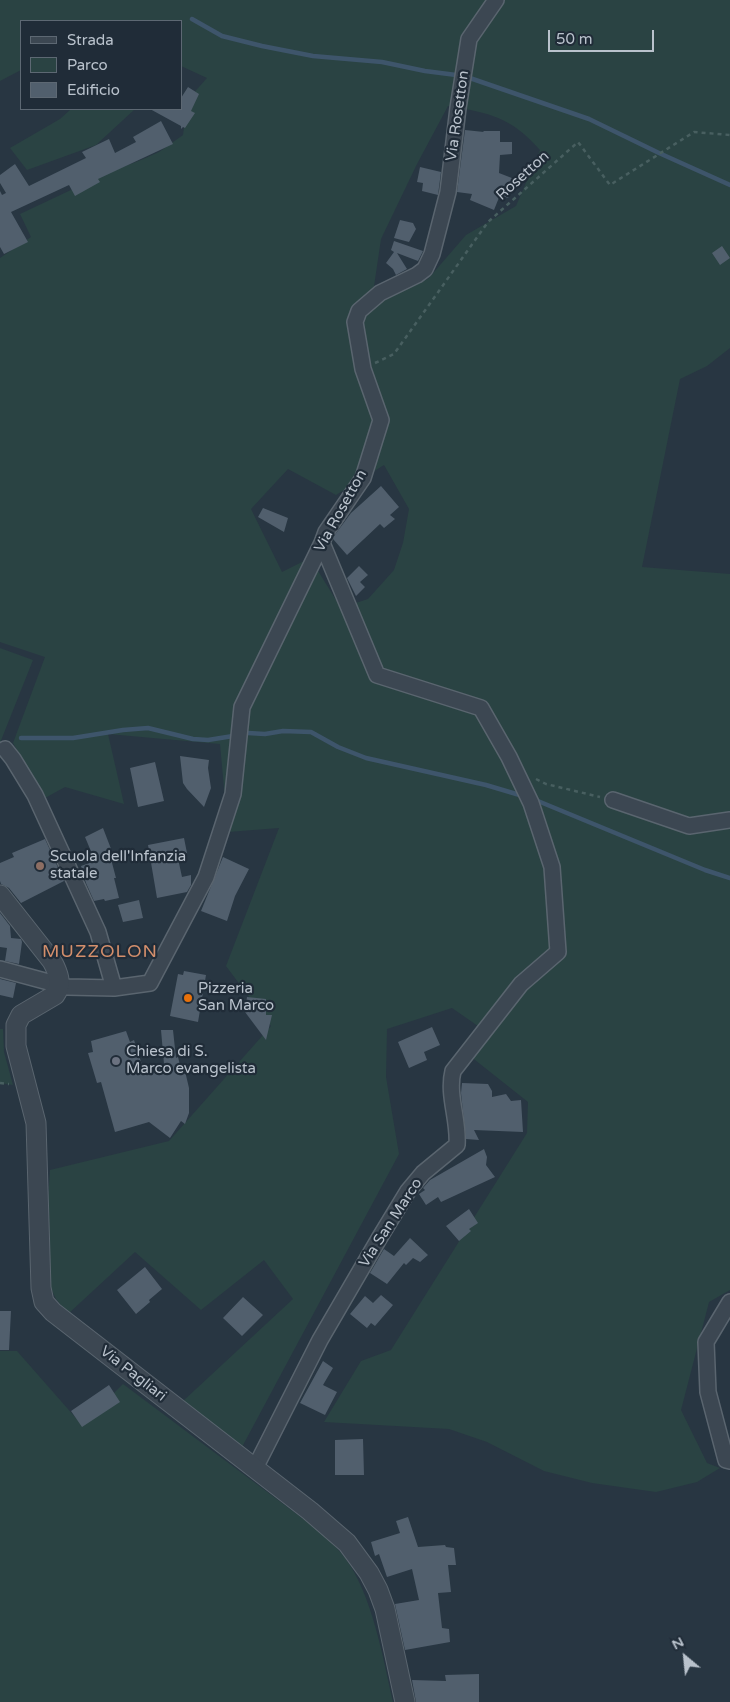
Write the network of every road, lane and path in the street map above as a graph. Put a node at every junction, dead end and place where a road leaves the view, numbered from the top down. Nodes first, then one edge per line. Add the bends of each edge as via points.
1 (496, 0) edge
2 (730, 134) edge
3 (363, 369) junction
4 (322, 544) junction
5 (5, 749) dead end
6 (515, 768) junction
7 (613, 800) joint
8 (730, 820) edge
9 (0, 895) edge
10 (0, 969) edge
11 (114, 988) junction
12 (58, 989) junction
13 (0, 1083) edge
14 (13, 1085) dead end
15 (730, 1302) edge
16 (730, 1461) edge
17 (255, 1468) junction
18 (405, 1702) edge

1 - 3 street, Via Rosetton via 469,39 448,192 432,254 425,269 380,293 359,311 355,322
2 - 3 path, Rosetton via 694,132 610,186 578,142 488,222 394,354
3 - 4 street, Via Rosetton via 381,420 362,478 326,532
4 - 6 street via 377,676 481,708
4 - 11 street, Via Rosetton via 242,707 233,794 206,877 150,983
5 - 11 street via 35,795 98,932
6 - 7 path via 546,784
6 - 17 street, Via San Marco via 531,803 552,866 558,952 521,984 453,1070 450,1082 457,1145 408,1191 320,1340
7 - 8 street via 689,826
9 - 12 street via 52,961 58,972
10 - 12 street
11 - 12 street
12 - 17 street, Via Pagliari via 22,1015 16,1025 16,1046 36,1123 44,1302
13 - 14 path
15 - 16 street via 706,1342 708,1392 726,1460
17 - 18 street, Via Pagliari via 347,1543 369,1573 385,1609

